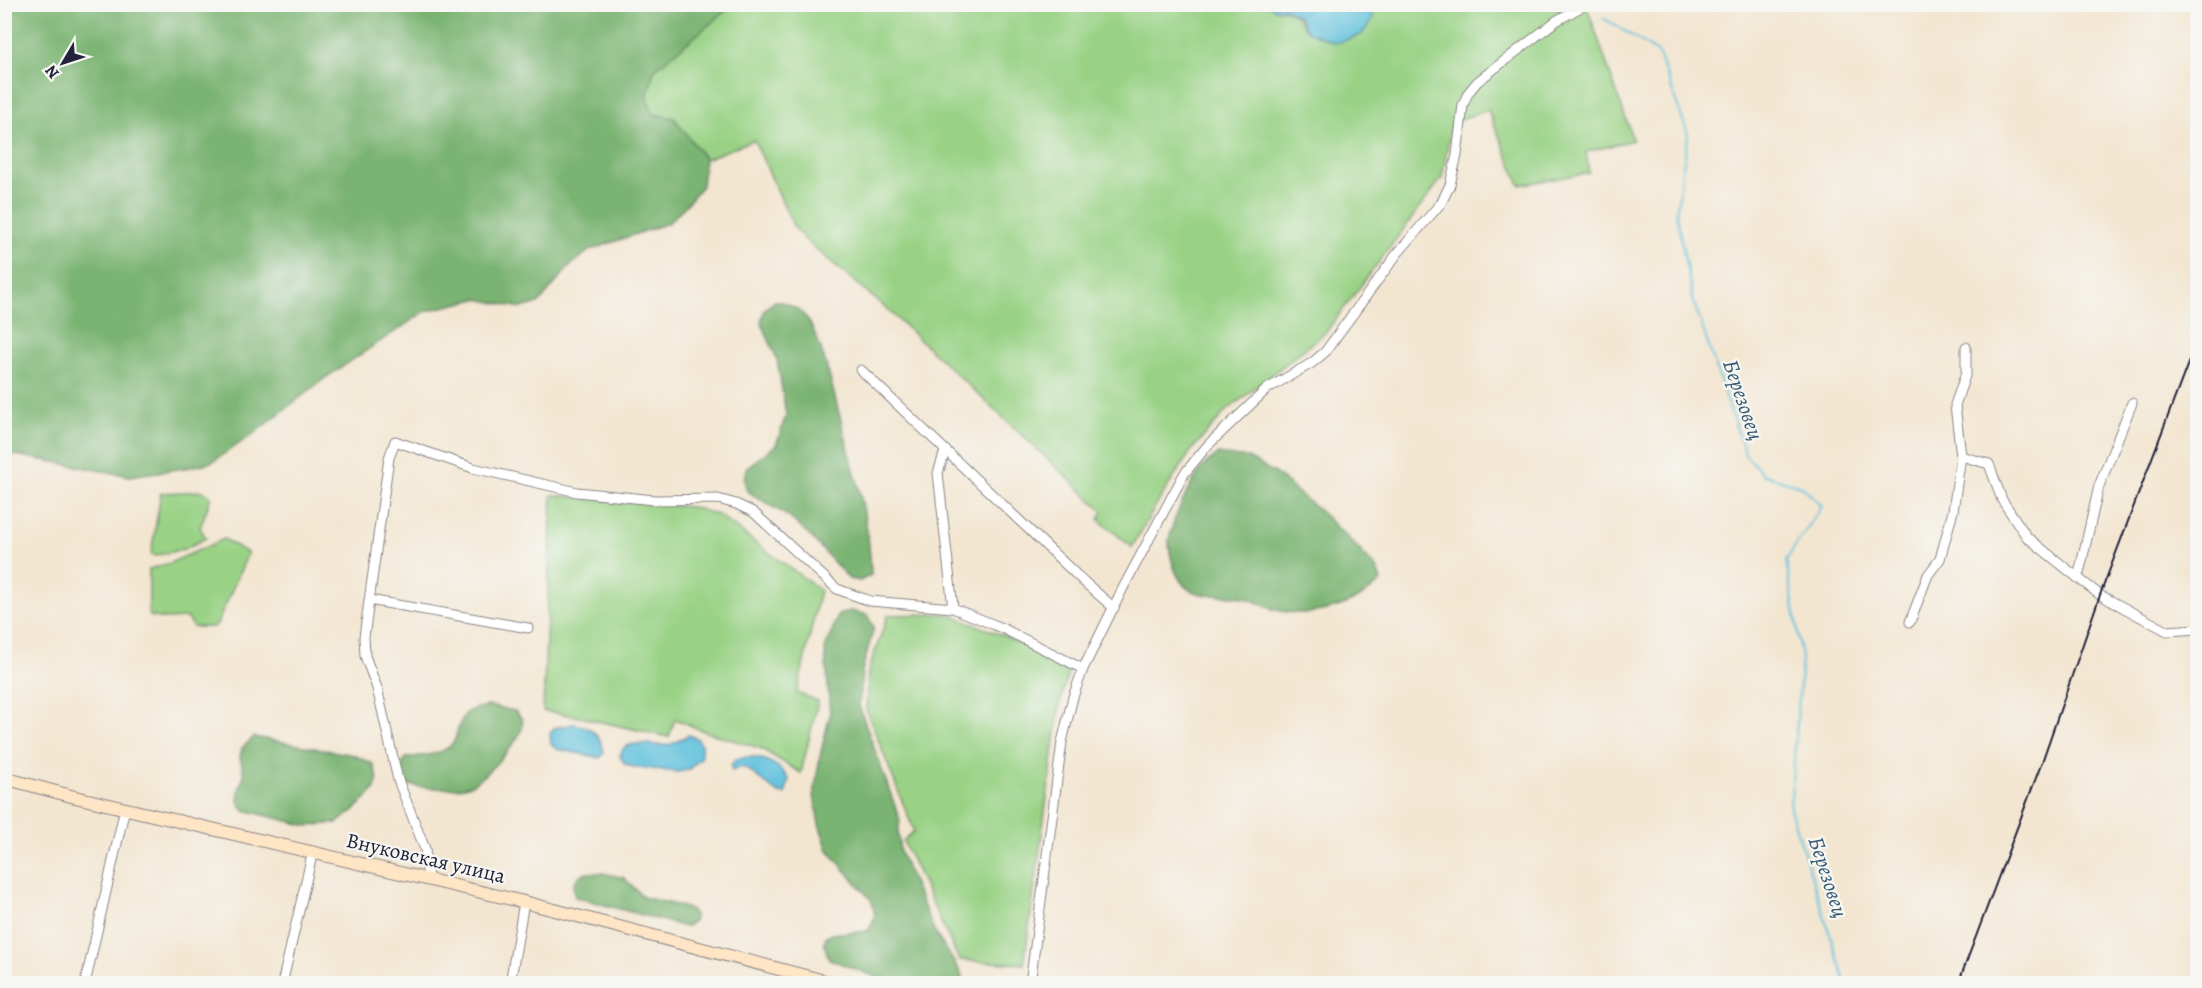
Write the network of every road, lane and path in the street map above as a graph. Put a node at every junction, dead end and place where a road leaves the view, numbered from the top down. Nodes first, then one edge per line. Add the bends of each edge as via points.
1 (1586, 4) edge
2 (1966, 347) dead end
3 (861, 370) dead end
4 (2132, 403) dead end
5 (945, 451) junction
6 (1961, 456) junction
7 (2078, 578) junction
8 (369, 600) junction
9 (953, 608) junction
10 (1114, 608) junction
11 (1910, 622) dead end
12 (528, 628) dead end
13 (2198, 629) edge
14 (1083, 669) junction
15 (4, 778) edge
16 (125, 808) junction
17 (313, 851) junction
18 (428, 879) junction
19 (524, 902) junction
20 (86, 984) edge
21 (282, 984) edge
22 (510, 984) edge
23 (836, 984) edge
24 (1030, 984) edge

1 - 10 street via 1527,42 1473,87 1463,105 1457,155 1441,203 1397,254 1325,352 1267,389 1208,445 1184,474
2 - 6 street via 1966,373 1955,405
3 - 5 street
4 - 7 street via 2099,486
5 - 9 street via 938,473
5 - 10 street
6 - 7 street via 1989,464 2002,500 2027,537
6 - 11 street via 1953,511 1940,558 1928,574
7 - 13 street via 2100,595 2167,631
8 - 9 street via 388,458 395,441 473,468 577,492 654,500 718,499 736,504 753,512 837,589 870,601
8 - 12 street
8 - 18 street via 365,656 377,688 398,780 424,849
9 - 14 street
10 - 14 street
14 - 24 street via 1062,742
15 - 16 main road, Внуковская улица
16 - 17 main road, Внуковская улица
16 - 20 street
17 - 18 main road, Внуковская улица
17 - 21 street
18 - 19 main road, Внуковская улица
19 - 22 street
19 - 23 main road, Внуковская улица

